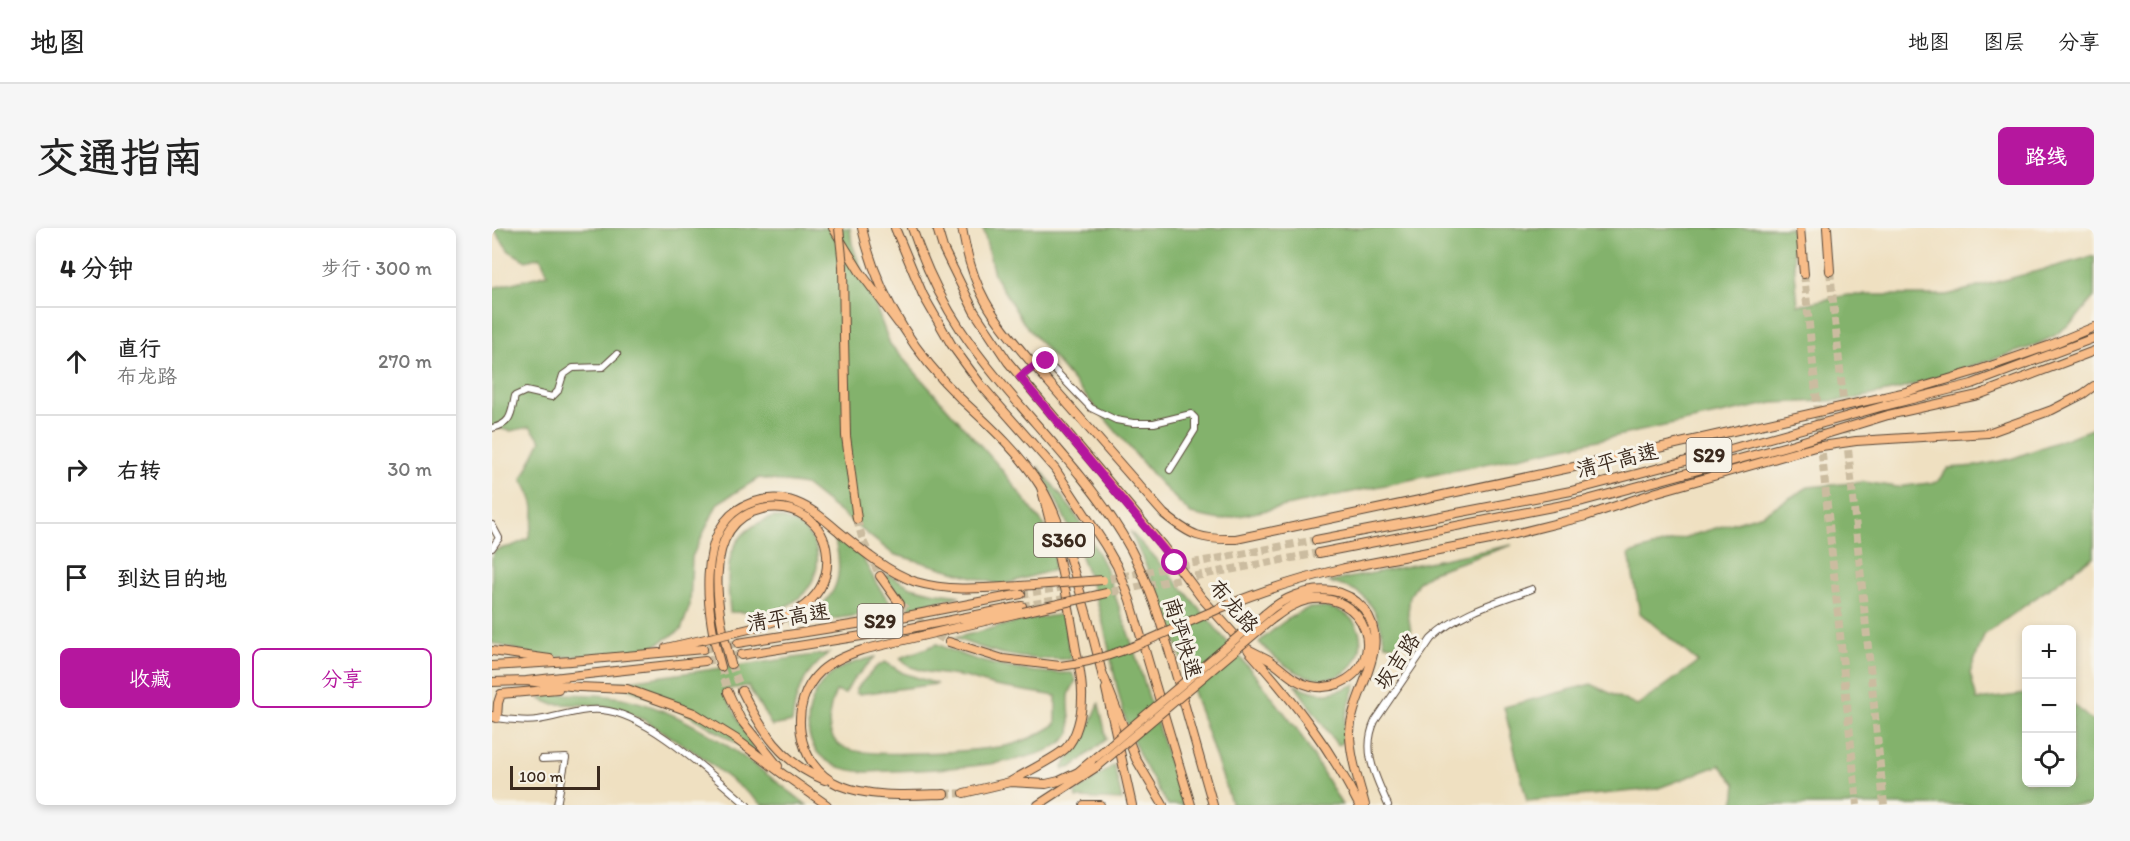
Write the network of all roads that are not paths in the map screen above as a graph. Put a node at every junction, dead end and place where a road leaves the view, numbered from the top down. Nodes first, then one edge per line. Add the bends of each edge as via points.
1 (833, 228) edge
2 (839, 228) edge
3 (862, 228) edge
4 (895, 228) edge
5 (912, 228) edge
6 (937, 228) edge
7 (962, 228) edge
8 (1800, 228) edge
9 (1827, 228) edge
10 (1830, 271) tunnel mouth
11 (1804, 274) tunnel mouth
12 (899, 324) junction
13 (2094, 327) edge
14 (2094, 338) edge
15 (2094, 351) edge
16 (617, 354) dead end
17 (1020, 377) junction
18 (2094, 386) edge
19 (492, 428) edge
20 (1170, 470) dead end
21 (1041, 488) junction
22 (857, 519) tunnel mouth
23 (492, 525) edge
24 (1316, 540) tunnel mouth
25 (492, 548) edge
26 (1319, 553) tunnel mouth
27 (880, 576) tunnel mouth
28 (1103, 580) tunnel mouth
29 (1532, 589) dead end
30 (1021, 590) junction
31 (1107, 593) tunnel mouth
32 (900, 604) tunnel mouth
33 (1023, 609) junction
34 (1268, 616) junction
35 (949, 642) tunnel mouth
36 (738, 643) tunnel mouth
37 (1248, 649) junction
38 (492, 651) edge
39 (741, 656) tunnel mouth
40 (571, 661) junction
41 (705, 661) tunnel mouth
42 (731, 664) tunnel mouth
43 (492, 666) edge
44 (721, 667) tunnel mouth
45 (1102, 672) junction
46 (526, 681) junction
47 (492, 682) edge
48 (579, 687) junction
49 (742, 691) tunnel mouth
50 (728, 692) tunnel mouth
51 (494, 717) edge
52 (542, 759) dead end
53 (1097, 761) junction
54 (788, 778) junction
55 (1010, 782) junction
56 (839, 785) junction
57 (964, 793) tunnel mouth
58 (944, 794) tunnel mouth
59 (557, 805) edge
60 (747, 805) edge
61 (827, 805) edge
62 (1038, 805) edge
63 (1084, 805) edge
64 (1100, 805) edge
65 (1132, 805) edge
66 (1163, 805) edge
67 (1191, 805) edge
68 (1214, 805) edge
69 (1359, 805) edge
70 (1365, 805) edge
71 (1388, 805) edge

1 - 12 highway
2 - 22 highway, bridge via 846,436
3 - 12 main road, S360 via 867,253
4 - 67 highway, 南坪快速 via 923,295 951,344 981,386 1055,469 1117,566
5 - 68 highway, 南坪快速 via 961,330 1099,501 1136,560 1151,593
6 - 17 main road, 布龙路 via 974,311
7 - 13 highway, bridge via 968,261 981,295 1001,327 1164,514 1184,531 1202,538 1236,539 1902,393
8 - 11 main road
9 - 10 main road
12 - 21 main road, S360 via 918,351 1015,453
14 - 24 highway, 清平高速 / S29 via 1972,384 1709,455 1571,490
15 - 26 highway, 清平高速 / S29 via 1978,395 1888,415 1583,501
16 - 19 street via 603,366 573,368 563,375 552,397 526,391 515,396 510,417 503,426
17 - 20 street via 1041,361 1048,362 1091,408 1116,420 1154,423 1191,414 1195,430
17 - 37 main road, 布龙路
18 - 35 highway, bridge via 2052,410 1988,433 1815,447 1668,488 1586,516 1297,580 1258,592 1112,655 1076,664 1060,666 1003,659
21 - 45 main road, S360 via 1063,535
21 - 55 highway via 1073,630 1081,680 1081,717 1065,749
23 - 25 street via 499,538
27 - 32 highway
28 - 30 highway, bridge
29 - 71 street, 坂吉路 via 1478,609 1437,633 1375,721 1370,741 1371,765
30 - 36 highway, 清平高速 / S29 via 908,616
30 - 44 highway via 948,588 915,581 887,567 814,512 795,502 760,499 729,517 716,535 711,558 711,615
31 - 33 highway, bridge
33 - 39 highway, 清平高速 / S29
33 - 56 highway via 862,650 821,670 804,696 801,733 811,761
34 - 37 highway via 1305,600 1327,599 1345,604 1358,616 1367,634 1364,660 1347,681 1314,687
34 - 53 highway, bridge
34 - 70 highway via 1287,598 1322,590 1354,600 1370,619 1374,654 1350,733
37 - 69 main road, 布龙路 via 1294,703
38 - 40 highway
40 - 42 highway, bridge via 702,644 736,632 786,617 804,606 821,590 828,567 827,547 820,531 806,517 789,509 753,511 736,521 725,535 718,590 720,612
40 - 43 highway
41 - 46 highway
45 - 65 main road, S360
45 - 66 highway via 1136,759
46 - 47 highway
46 - 48 highway
48 - 51 highway via 501,694
48 - 54 highway via 627,689 694,713
49 - 56 highway via 758,724 782,753 808,772
50 - 54 highway via 741,720
51 - 60 street via 522,721 602,710 638,721
52 - 59 street via 566,758
53 - 55 highway via 1059,781
53 - 62 highway
54 - 61 highway
55 - 57 highway
56 - 58 highway via 868,793
63 - 64 highway

